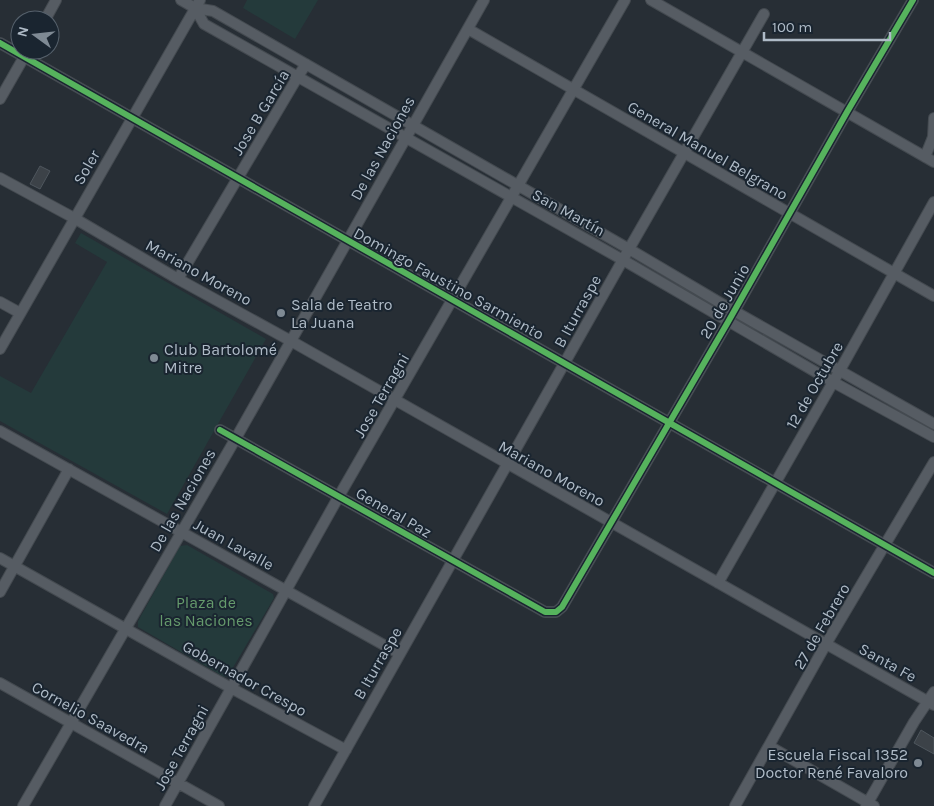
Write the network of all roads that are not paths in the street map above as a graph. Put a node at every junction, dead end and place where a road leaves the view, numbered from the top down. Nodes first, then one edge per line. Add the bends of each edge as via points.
1 (181, 0) edge
2 (484, 0) edge
3 (625, 0) edge
4 (651, 0) edge
5 (913, 0) edge
6 (198, 4) edge
7 (764, 14) dead end
8 (468, 29) junction
9 (743, 52) junction
10 (22, 60) edge
11 (37, 60) edge
12 (306, 64) junction
13 (297, 78) junction
14 (572, 89) junction
15 (0, 98) edge
16 (847, 112) junction
17 (131, 118) junction
18 (934, 118) edge
19 (413, 125) junction
20 (406, 138) junction
21 (684, 153) junction
22 (930, 160) edge
23 (0, 178) edge
24 (238, 179) junction
25 (518, 185) junction
26 (512, 197) junction
27 (934, 202) edge
28 (789, 213) junction
29 (74, 218) junction
30 (347, 241) junction
31 (629, 249) junction
32 (623, 260) junction
33 (894, 273) junction
34 (178, 279) junction
35 (934, 296) edge
36 (453, 300) junction
37 (0, 302) edge
38 (734, 311) junction
39 (20, 313) junction
40 (728, 322) junction
41 (292, 341) junction
42 (0, 349) edge
43 (564, 364) junction
44 (840, 370) junction
45 (833, 382) junction
46 (395, 400) junction
47 (669, 423) junction
48 (934, 424) edge
49 (220, 430) dead end
50 (0, 431) edge
51 (934, 437) edge
52 (236, 438) junction
53 (934, 462) edge
54 (508, 464) junction
55 (70, 470) junction
56 (775, 483) junction
57 (339, 496) junction
58 (611, 522) junction
59 (182, 532) junction
60 (885, 545) junction
61 (0, 558) edge
62 (453, 561) junction
63 (14, 566) junction
64 (934, 572) edge
65 (718, 583) junction
66 (286, 590) junction
67 (0, 592) edge
68 (556, 612) joint
69 (125, 628) junction
70 (826, 644) junction
71 (400, 654) junction
72 (0, 683) edge
73 (231, 688) junction
74 (934, 692) edge
75 (931, 703) edge
76 (70, 723) junction
77 (769, 746) junction
78 (346, 750) junction
79 (178, 783) junction
80 (869, 805) edge
81 (23, 806) edge
82 (164, 806) edge
83 (219, 806) edge
84 (314, 806) edge
85 (735, 806) edge

1 - 6 street, San Martín
2 - 8 street, De las Naciones
3 - 14 street, Jose Terragni
4 - 9 street
5 - 16 street, 20 de Junio
6 - 12 street, San Martín
6 - 13 street, San Martín via 204,24
6 - 17 street, Soler
7 - 9 street, B Iturraspe
8 - 14 street, General Manuel Belgrano
8 - 19 street, De las Naciones
9 - 16 street
9 - 21 street, B Iturraspe
10 - 15 street
11 - 17 street, Domingo Faustino Sarmiento
12 - 13 street, Jose B García
12 - 19 street, San Martín
13 - 20 street, San Martín
13 - 24 street, Jose B García
14 - 21 street, General Manuel Belgrano
14 - 25 street, Jose Terragni
16 - 22 street
16 - 28 street, 20 de Junio
17 - 24 street, Domingo Faustino Sarmiento
17 - 29 street, Soler
18 - 22 street
19 - 20 street, De las Naciones
19 - 25 street, San Martín
20 - 26 street, San Martín
20 - 30 street, De las Naciones
21 - 28 street, General Manuel Belgrano
21 - 31 street, B Iturraspe
23 - 29 street, Mariano Moreno
24 - 30 street, Domingo Faustino Sarmiento
24 - 34 street, Jose B García
25 - 26 street, Jose Terragni
25 - 31 street, San Martín
26 - 32 street, San Martín
26 - 36 street, Jose Terragni
27 - 33 street, 12 de Octubre
28 - 33 street, General Manuel Belgrano
28 - 38 street, 20 de Junio
29 - 34 street, Mariano Moreno
29 - 39 street, Soler
30 - 36 street, Domingo Faustino Sarmiento
30 - 41 street, De las Naciones
31 - 32 street, B Iturraspe
31 - 38 street, San Martín
32 - 40 street, San Martín
32 - 43 street, B Iturraspe
33 - 35 street, General Manuel Belgrano
33 - 44 street, 12 de Octubre
34 - 41 street, Mariano Moreno
36 - 43 street, Domingo Faustino Sarmiento
36 - 46 street, Jose Terragni
37 - 39 street
38 - 40 street, 20 de Junio
38 - 44 street, San Martín
39 - 42 street, Soler
40 - 45 street, San Martín
40 - 47 street, 20 de Junio
41 - 46 street, Mariano Moreno
41 - 52 street, De las Naciones
43 - 47 street, Domingo Faustino Sarmiento
43 - 54 street, B Iturraspe
44 - 45 street, 12 de Octubre
44 - 48 street, San Martín
45 - 51 street, San Martín
45 - 56 street, 12 de Octubre
46 - 54 street, Mariano Moreno
46 - 57 street, Jose Terragni
47 - 56 street, Domingo Faustino Sarmiento
47 - 58 street, 20 de Junio
49 - 52 street, General Paz
50 - 55 street, Juan Lavalle
52 - 57 street, General Paz
52 - 59 street, De las Naciones
53 - 60 street, 27 de Febrero
54 - 58 street, Mariano Moreno
54 - 62 street, B Iturraspe
55 - 59 street, Juan Lavalle
55 - 63 street
56 - 60 street, Domingo Faustino Sarmiento
56 - 65 street, 12 de Octubre
57 - 62 street, General Paz
57 - 66 street, Jose Terragni
58 - 65 street, Mariano Moreno
58 - 68 street, 20 de Junio via 562,608
59 - 66 street, Juan Lavalle
59 - 69 street, De las Naciones
60 - 64 street, Domingo Faustino Sarmiento
60 - 70 street, 27 de Febrero
61 - 63 street, Gobernador Crespo
62 - 68 street, General Paz via 545,612
62 - 71 street, B Iturraspe
63 - 67 street
63 - 69 street, Gobernador Crespo
65 - 70 street, Mariano Moreno
66 - 71 street, Juan Lavalle
66 - 73 street, Jose Terragni
69 - 73 street, Gobernador Crespo
69 - 76 street, De las Naciones
70 - 75 street, Santa Fe
70 - 77 street, 27 de Febrero
71 - 78 street, B Iturraspe
72 - 76 street, Cornelio Saavedra
73 - 78 street, Gobernador Crespo
73 - 79 street, Jose Terragni
74 - 75 street
75 - 80 street via 914,722
76 - 79 street, Cornelio Saavedra
76 - 81 street, De las Naciones
77 - 80 street
77 - 85 street, 27 de Febrero
78 - 84 street, B Iturraspe
79 - 82 street, Jose Terragni
79 - 83 street, Cornelio Saavedra

